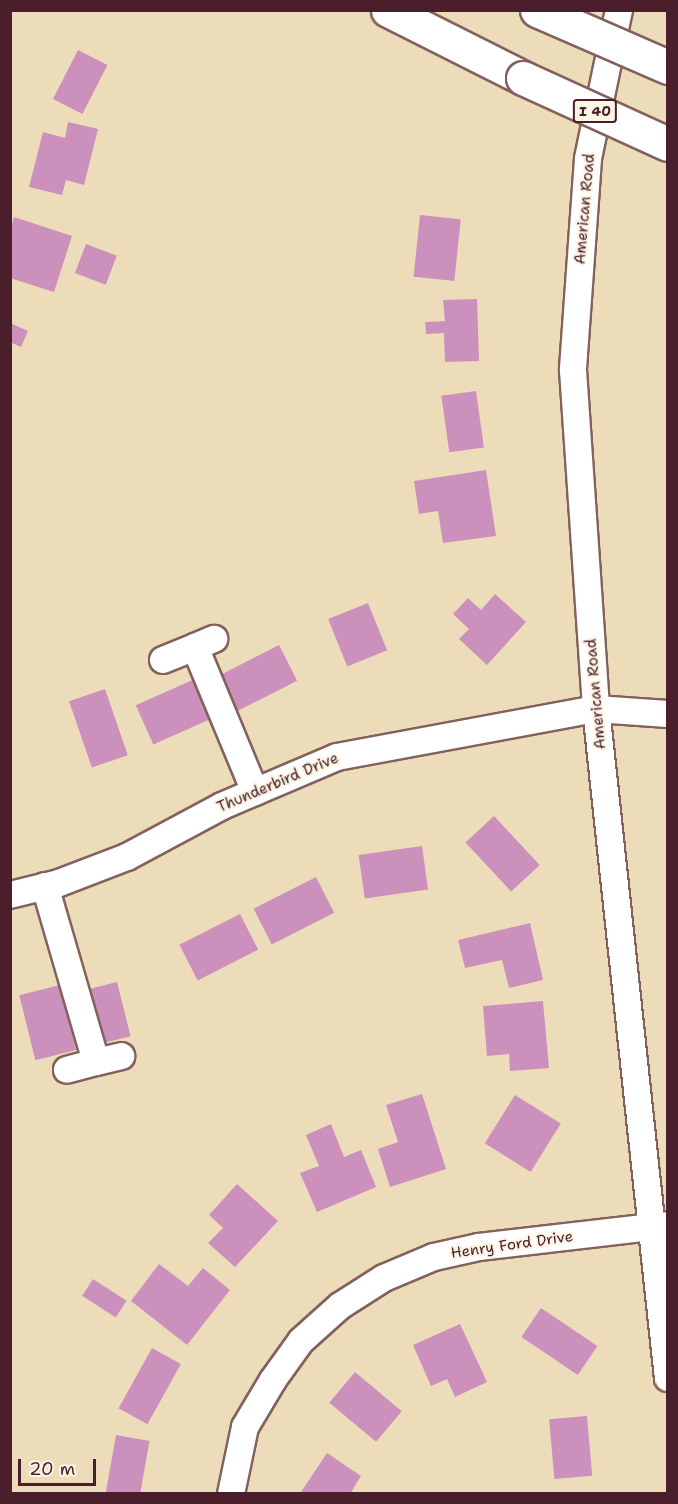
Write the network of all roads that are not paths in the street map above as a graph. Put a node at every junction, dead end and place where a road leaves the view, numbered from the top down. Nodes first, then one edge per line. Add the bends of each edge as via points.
1 (388, 10) edge
2 (537, 10) edge
3 (619, 10) edge
4 (668, 67) edge
5 (668, 144) edge
6 (163, 660) dead end
7 (596, 709) junction
8 (668, 714) edge
9 (255, 792) junction
10 (45, 886) junction
11 (10, 895) edge
12 (121, 1056) dead end
13 (96, 1062) junction
14 (67, 1070) dead end
15 (660, 1225) edge
16 (668, 1378) edge
17 (231, 1494) edge

1 - 5 highway, I 40, bridge via 523,78
2 - 4 highway, bridge
3 - 7 street, American Road via 588,159 573,370
6 - 9 street via 204,643
7 - 8 street, Thunderbird Drive
7 - 9 street, Thunderbird Drive via 337,757
7 - 15 street, American Road
9 - 10 street, Thunderbird Drive via 127,857
10 - 11 street, Thunderbird Drive
10 - 13 street
12 - 13 street
13 - 14 street
15 - 16 street, American Road
15 - 17 street, Henry Ford Drive via 479,1247 434,1257 384,1278 340,1306 301,1341 273,1380 246,1427

